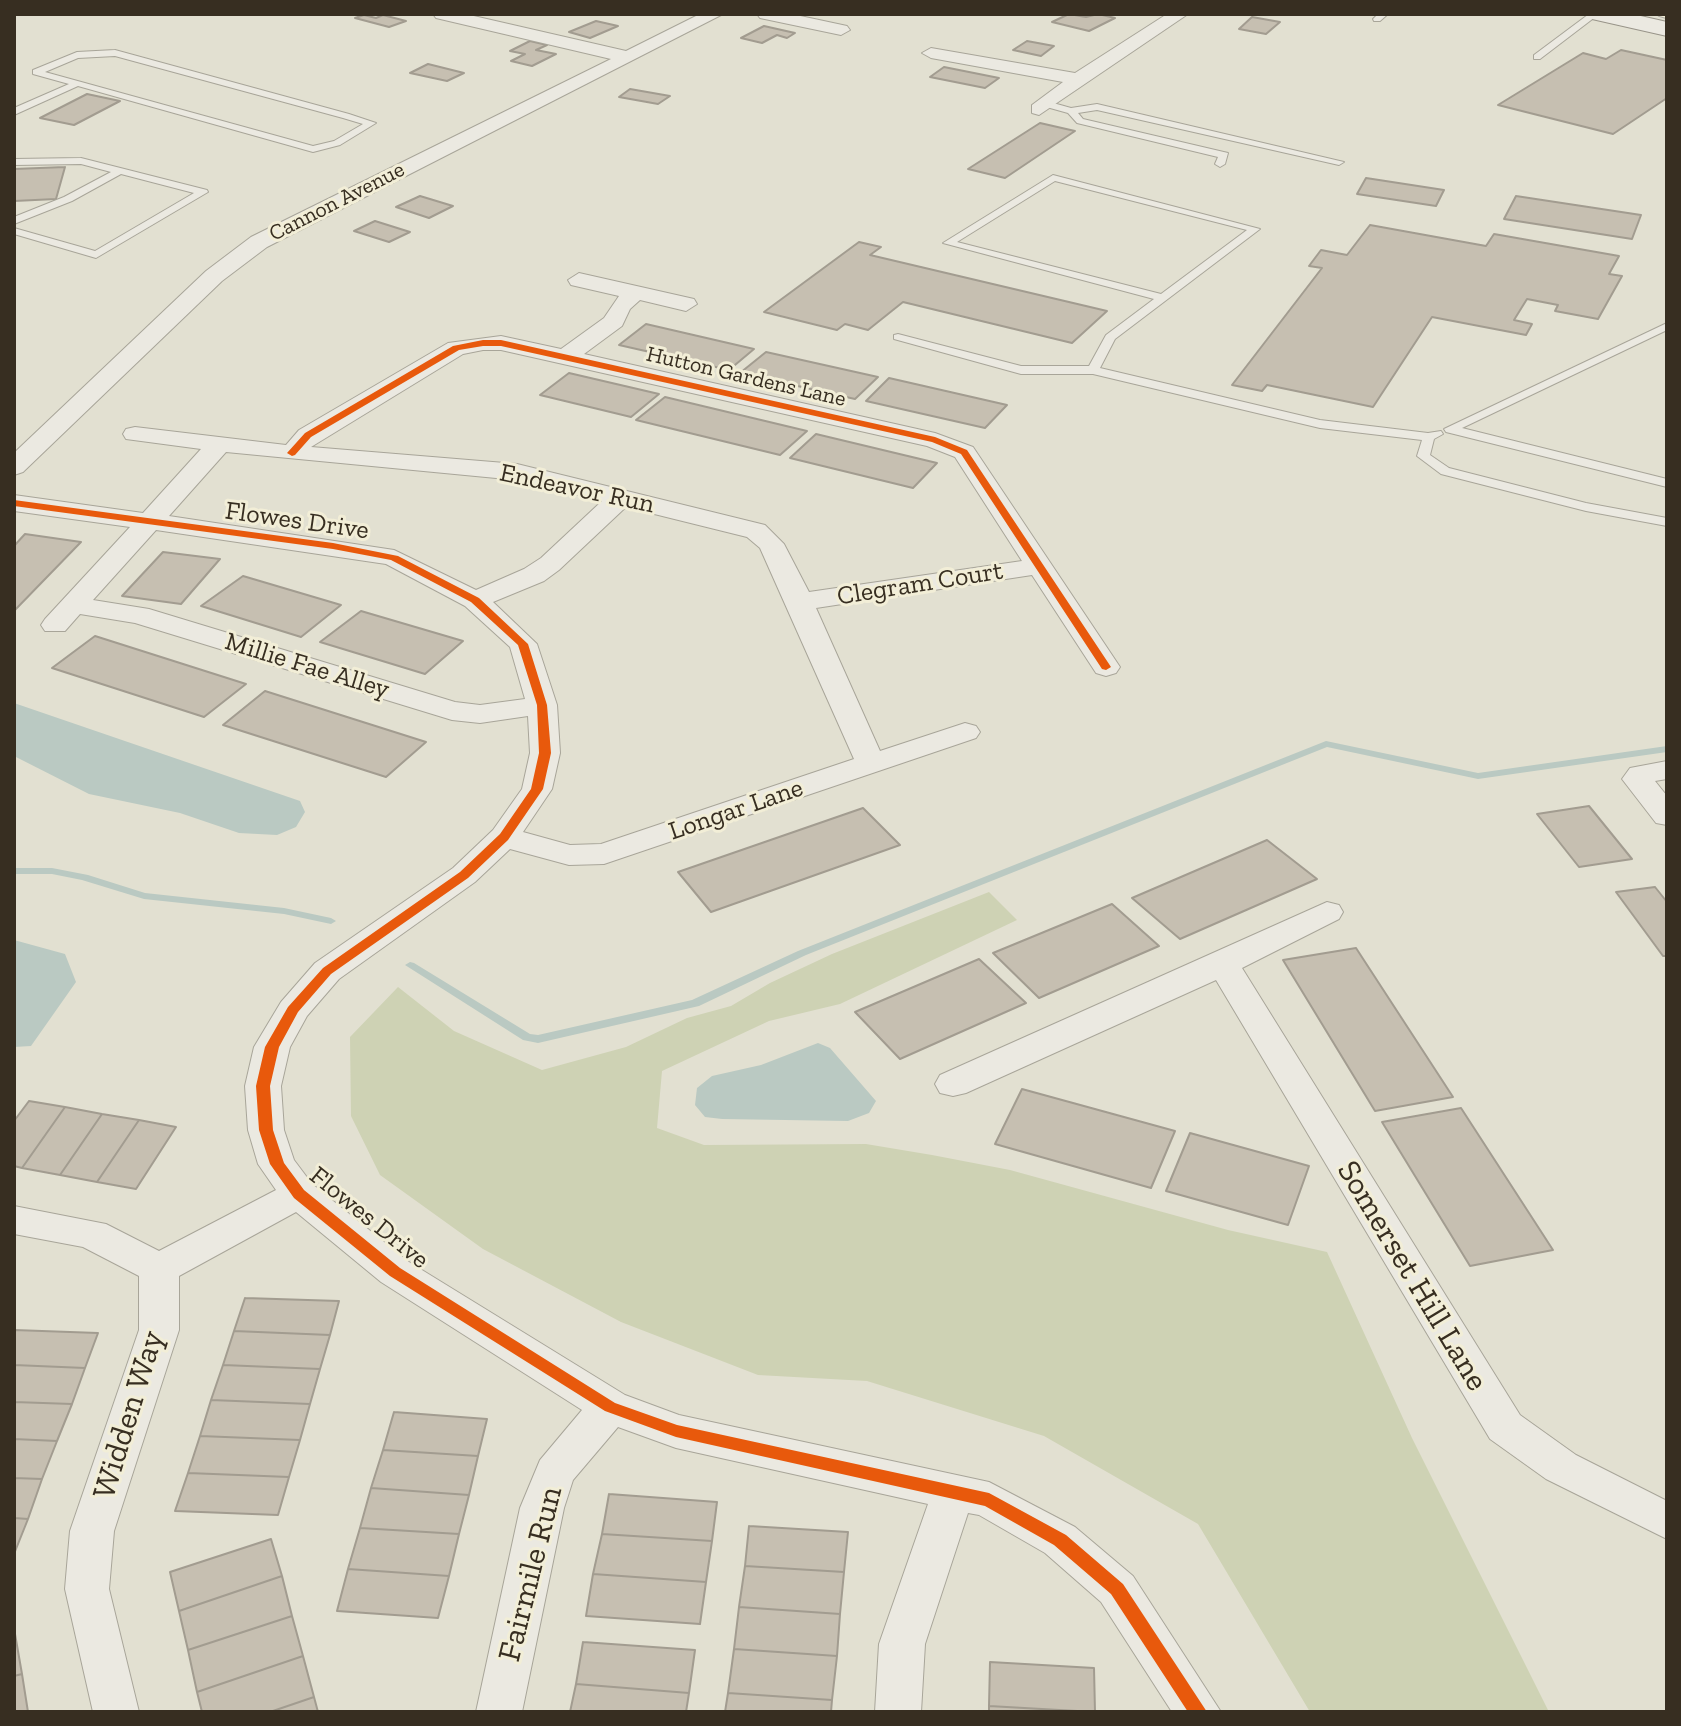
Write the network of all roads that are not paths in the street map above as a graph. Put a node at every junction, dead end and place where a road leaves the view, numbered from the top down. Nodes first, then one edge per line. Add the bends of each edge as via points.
1 (442, 14) edge
2 (714, 14) edge
3 (766, 14) edge
4 (1179, 14) edge
5 (1597, 14) edge
6 (1667, 29) edge
7 (841, 30) dead end
8 (931, 53) dead end
9 (627, 57) junction
10 (1537, 57) dead end
11 (1079, 79) junction
12 (74, 85) junction
13 (1043, 107) joint
14 (1071, 111) junction
15 (14, 112) edge
16 (14, 162) edge
17 (1339, 162) dead end
18 (1220, 164) dead end
19 (119, 171) junction
20 (14, 221) edge
21 (14, 231) edge
22 (579, 280) dead end
23 (636, 293) junction
24 (1163, 298) junction
25 (686, 304) dead end
26 (1667, 326) edge
27 (898, 337) dead end
28 (565, 357) junction
29 (1093, 370) junction
30 (1450, 429) junction
31 (135, 434) dead end
32 (1429, 437) junction
33 (220, 444) junction
34 (292, 453) junction
35 (14, 467) edge
36 (1667, 483) edge
37 (620, 498) junction
38 (14, 503) edge
39 (1667, 522) edge
40 (147, 523) junction
41 (1040, 566) junction
42 (475, 600) junction
43 (800, 602) junction
44 (1106, 667) dead end
45 (542, 705) junction
46 (965, 732) dead end
47 (871, 764) junction
48 (1667, 770) edge
49 (1667, 816) edge
50 (504, 837) junction
51 (1327, 912) dead end
52 (1223, 964) junction
53 (953, 1084) dead end
54 (299, 1194) junction
55 (14, 1220) edge
56 (159, 1269) junction
57 (610, 1407) junction
58 (954, 1491) junction
59 (1667, 1521) edge
60 (116, 1712) edge
61 (499, 1712) edge
62 (898, 1712) edge
63 (1198, 1712) edge

1 - 9 street
2 - 9 street, Cannon Avenue
3 - 7 street
4 - 11 street
5 - 6 main road
5 - 10 lane
8 - 11 street
9 - 35 street, Cannon Avenue via 259,242 214,276
11 - 13 street
12 - 12 lane via 36,72 77,55 115,53 371,123 337,143 313,149
12 - 15 lane
13 - 14 lane
14 - 17 lane via 1097,107
14 - 18 lane via 1080,121 1224,155
16 - 19 lane via 81,161
19 - 20 lane
19 - 21 lane via 203,192 96,255
22 - 23 street
23 - 25 street
23 - 28 street via 620,306 614,321
24 - 24 lane via 1025,263 948,243 1053,178 1255,229
24 - 29 lane via 1110,337
26 - 30 lane
27 - 29 lane via 1021,370
28 - 34 street, Hutton Gardens Lane via 501,343 456,348 308,435
28 - 41 street, Hutton Gardens Lane via 952,446 964,452
29 - 32 lane via 1320,424
30 - 32 lane
30 - 36 lane
31 - 33 street, Endeavor Run
32 - 39 lane via 1423,456 1445,471
33 - 34 street, Endeavor Run
33 - 40 street
34 - 37 street, Endeavor Run via 517,472
37 - 42 street via 550,564
37 - 43 street, Endeavor Run via 756,531 771,544
38 - 40 street, Flowes Drive
40 - 42 street, Flowes Drive via 394,558
40 - 45 street, Millie Fae Alley via 64,615 139,615 452,711 480,714
41 - 43 street, Clegram Court
41 - 44 street, Hutton Gardens Lane
42 - 45 street, Flowes Drive via 523,644
43 - 47 street, Endeavor Run
45 - 50 street, Flowes Drive via 545,753 537,789
46 - 47 street, Longar Lane
47 - 50 street, Longar Lane via 604,854 569,855
48 - 49 street via 1637,779
50 - 54 street, Flowes Drive via 464,875 327,971 293,1010 272,1047 263,1086 266,1130 277,1164
51 - 52 street
52 - 53 street
52 - 59 street, Somerset Hill Lane via 1505,1427 1561,1467
54 - 56 street
54 - 57 street, Flowes Drive via 395,1272
55 - 56 street via 92,1234
56 - 60 street, Widden Way via 159,1330 92,1531 87,1589
57 - 58 street, Flowes Drive via 676,1431
57 - 61 street, Fairmile Run via 555,1472 542,1508
58 - 62 street via 902,1644
58 - 63 street, Flowes Drive via 989,1500 1060,1540 1117,1589

